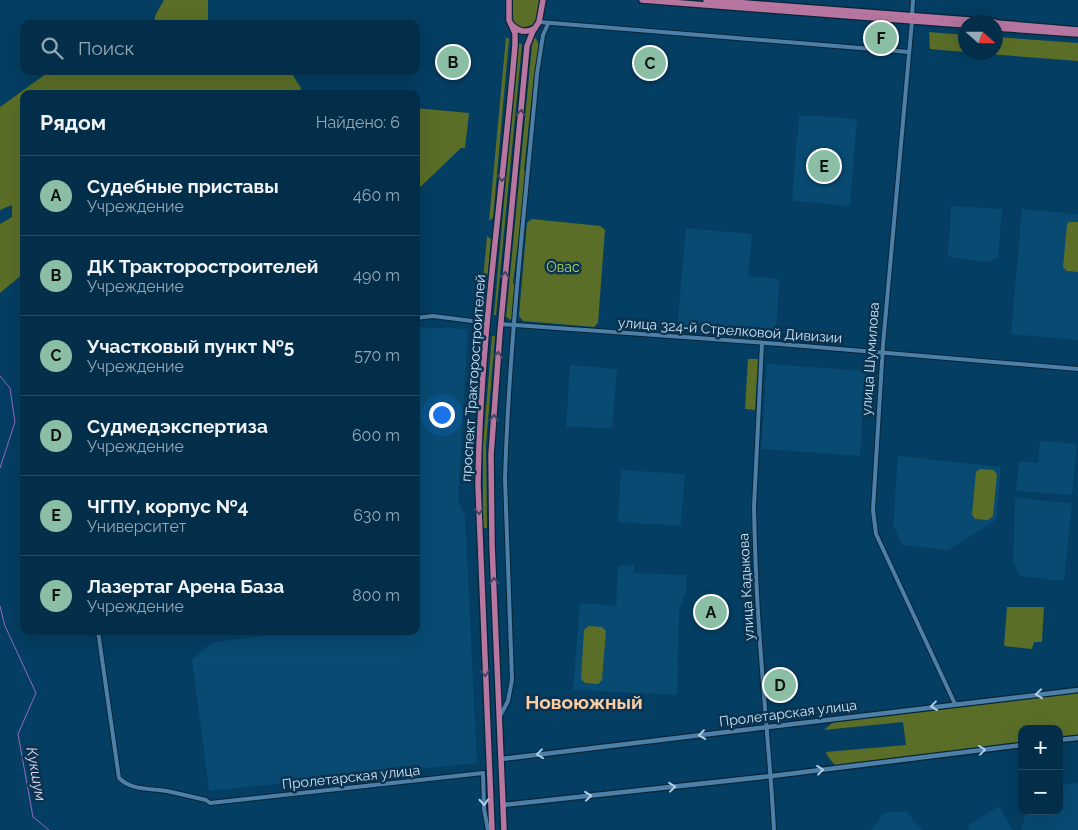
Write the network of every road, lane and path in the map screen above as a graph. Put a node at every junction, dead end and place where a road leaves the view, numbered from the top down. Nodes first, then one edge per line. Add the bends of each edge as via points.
1 (509, 0) edge
2 (542, 0) edge
3 (546, 0) edge
4 (642, 0) edge
5 (706, 0) edge
6 (913, 0) edge
7 (668, 1) edge
8 (542, 8) junction
9 (781, 8) junction
10 (912, 19) junction
11 (958, 21) edge
12 (548, 24) junction
13 (958, 24) edge
14 (1003, 24) edge
15 (512, 25) junction
16 (537, 25) junction
17 (1003, 28) edge
18 (1026, 28) junction
19 (1078, 30) edge
20 (1078, 34) edge
21 (909, 52) junction
22 (420, 318) edge
23 (488, 323) junction
24 (500, 324) junction
25 (514, 325) junction
26 (762, 343) junction
27 (883, 353) junction
28 (1078, 369) edge
29 (480, 536) junction
30 (492, 536) junction
31 (495, 603) junction
32 (483, 604) junction
33 (99, 635) edge
34 (1078, 690) edge
35 (498, 699) junction
36 (486, 700) junction
37 (955, 704) junction
38 (499, 717) junction
39 (767, 726) junction
40 (1078, 738) edge
41 (1063, 740) edge
42 (1018, 745) edge
43 (501, 759) junction
44 (489, 763) junction
45 (482, 774) junction
46 (772, 776) junction
47 (491, 801) junction
48 (503, 805) junction
49 (490, 830) edge
50 (504, 830) edge
51 (774, 830) edge

1 - 15 main road, проспект Тракторостроителей
2 - 8 main road
3 - 8 main road
4 - 7 main road
5 - 9 main road
6 - 10 street, улица Шумилова
7 - 9 main road
8 - 16 main road, проспект Тракторостроителей
9 - 10 main road
10 - 11 main road
10 - 13 main road
10 - 21 street, улица Шумилова
12 - 16 street
12 - 21 street
12 - 25 street via 543,35 537,74
14 - 18 main road
15 - 16 main road via 526,31
15 -> 23 main road, проспект Тракторостроителей via 515,45
24 -> 16 main road, проспект Тракторостроителей via 528,46
17 - 18 main road
18 - 19 main road
18 - 20 main road
21 - 27 street, улица Шумилова
22 - 23 street via 433,316
23 - 24 main road
23 -> 29 main road, проспект Тракторостроителей via 478,451
24 - 25 street, улица 324-й Стрелковой Дивизии
30 -> 24 main road, проспект Тракторостроителей via 491,455
25 - 26 street, улица 324-й Стрелковой Дивизии
25 - 38 street via 505,448 512,680 508,701
26 - 27 street, улица 324-й Стрелковой Дивизии
26 - 39 street, улица Кадыкова via 754,507 758,620
27 - 28 street, улица 324-й Стрелковой Дивизии
27 - 37 street, улица Шумилова via 873,499 876,534
29 - 30 main road
29 - 32 main road, проспект Тракторостроителей
31 -> 30 main road, проспект Тракторостроителей
31 - 32 main road
31 - 35 main road, проспект Тракторостроителей
32 -> 36 main road, проспект Тракторостроителей
33 - 45 street, Пролетарская улица via 119,778 126,785 167,791 206,800 210,804
34 -> 37 street, Пролетарская улица
35 - 36 main road
35 - 38 main road, проспект Тракторостроителей
36 - 44 main road, проспект Тракторостроителей
37 -> 39 street, Пролетарская улица
38 - 43 main road, проспект Тракторостроителей
39 -> 43 street, Пролетарская улица
39 - 46 street, улица Кадыкова
40 - 41 street
46 -> 42 street
43 - 44 main road
43 - 48 main road, проспект Тракторостроителей
44 - 45 street
44 - 47 main road, проспект Тракторостроителей
45 -> 49 street via 484,809
48 -> 46 street
46 - 51 street, улица Кадыкова
47 - 48 main road
47 - 49 main road, проспект Тракторостроителей
48 - 50 main road, проспект Тракторостроителей

